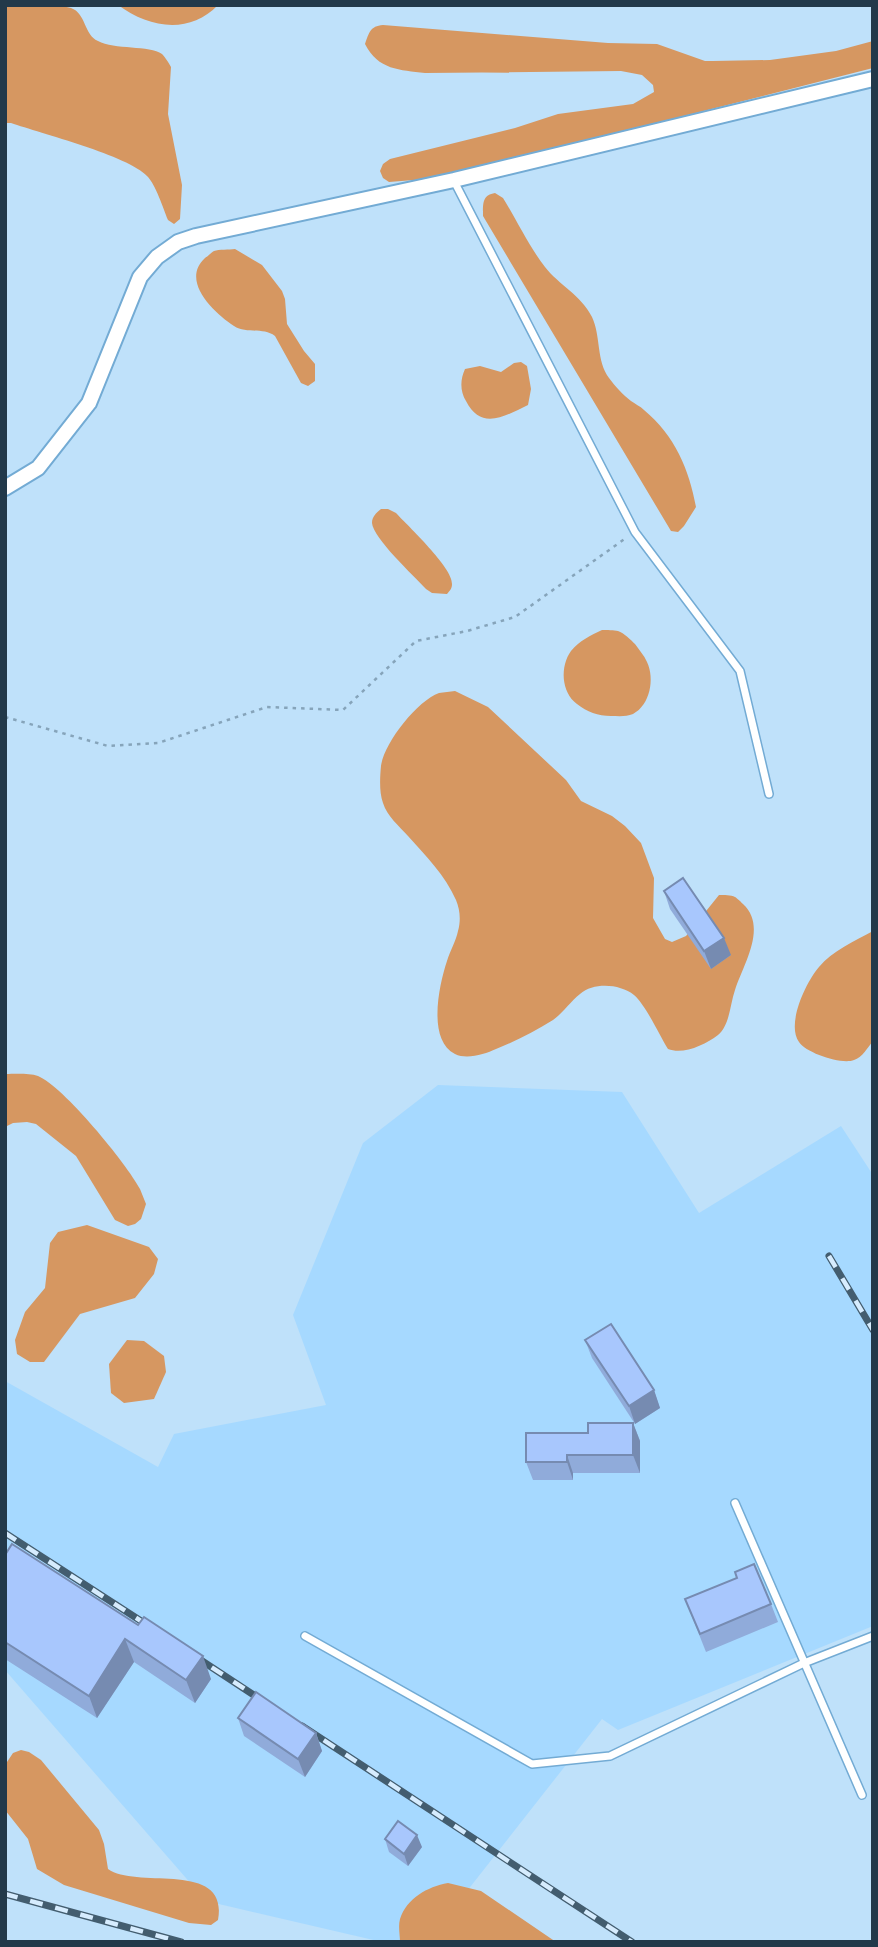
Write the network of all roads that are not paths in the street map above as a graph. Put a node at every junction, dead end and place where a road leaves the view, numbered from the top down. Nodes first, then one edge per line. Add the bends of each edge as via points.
1 (873, 79) edge
2 (454, 180) junction
3 (5, 488) edge
4 (769, 794) dead end
5 (735, 1503) dead end
6 (305, 1636) dead end
7 (873, 1636) edge
8 (804, 1663) junction
9 (862, 1795) dead end

1 - 2 street
2 - 3 street via 178,242 140,277 89,403 38,468
2 - 4 lane via 635,533 740,670
5 - 8 lane
6 - 8 lane via 532,1764 610,1756
7 - 8 lane
8 - 9 lane

